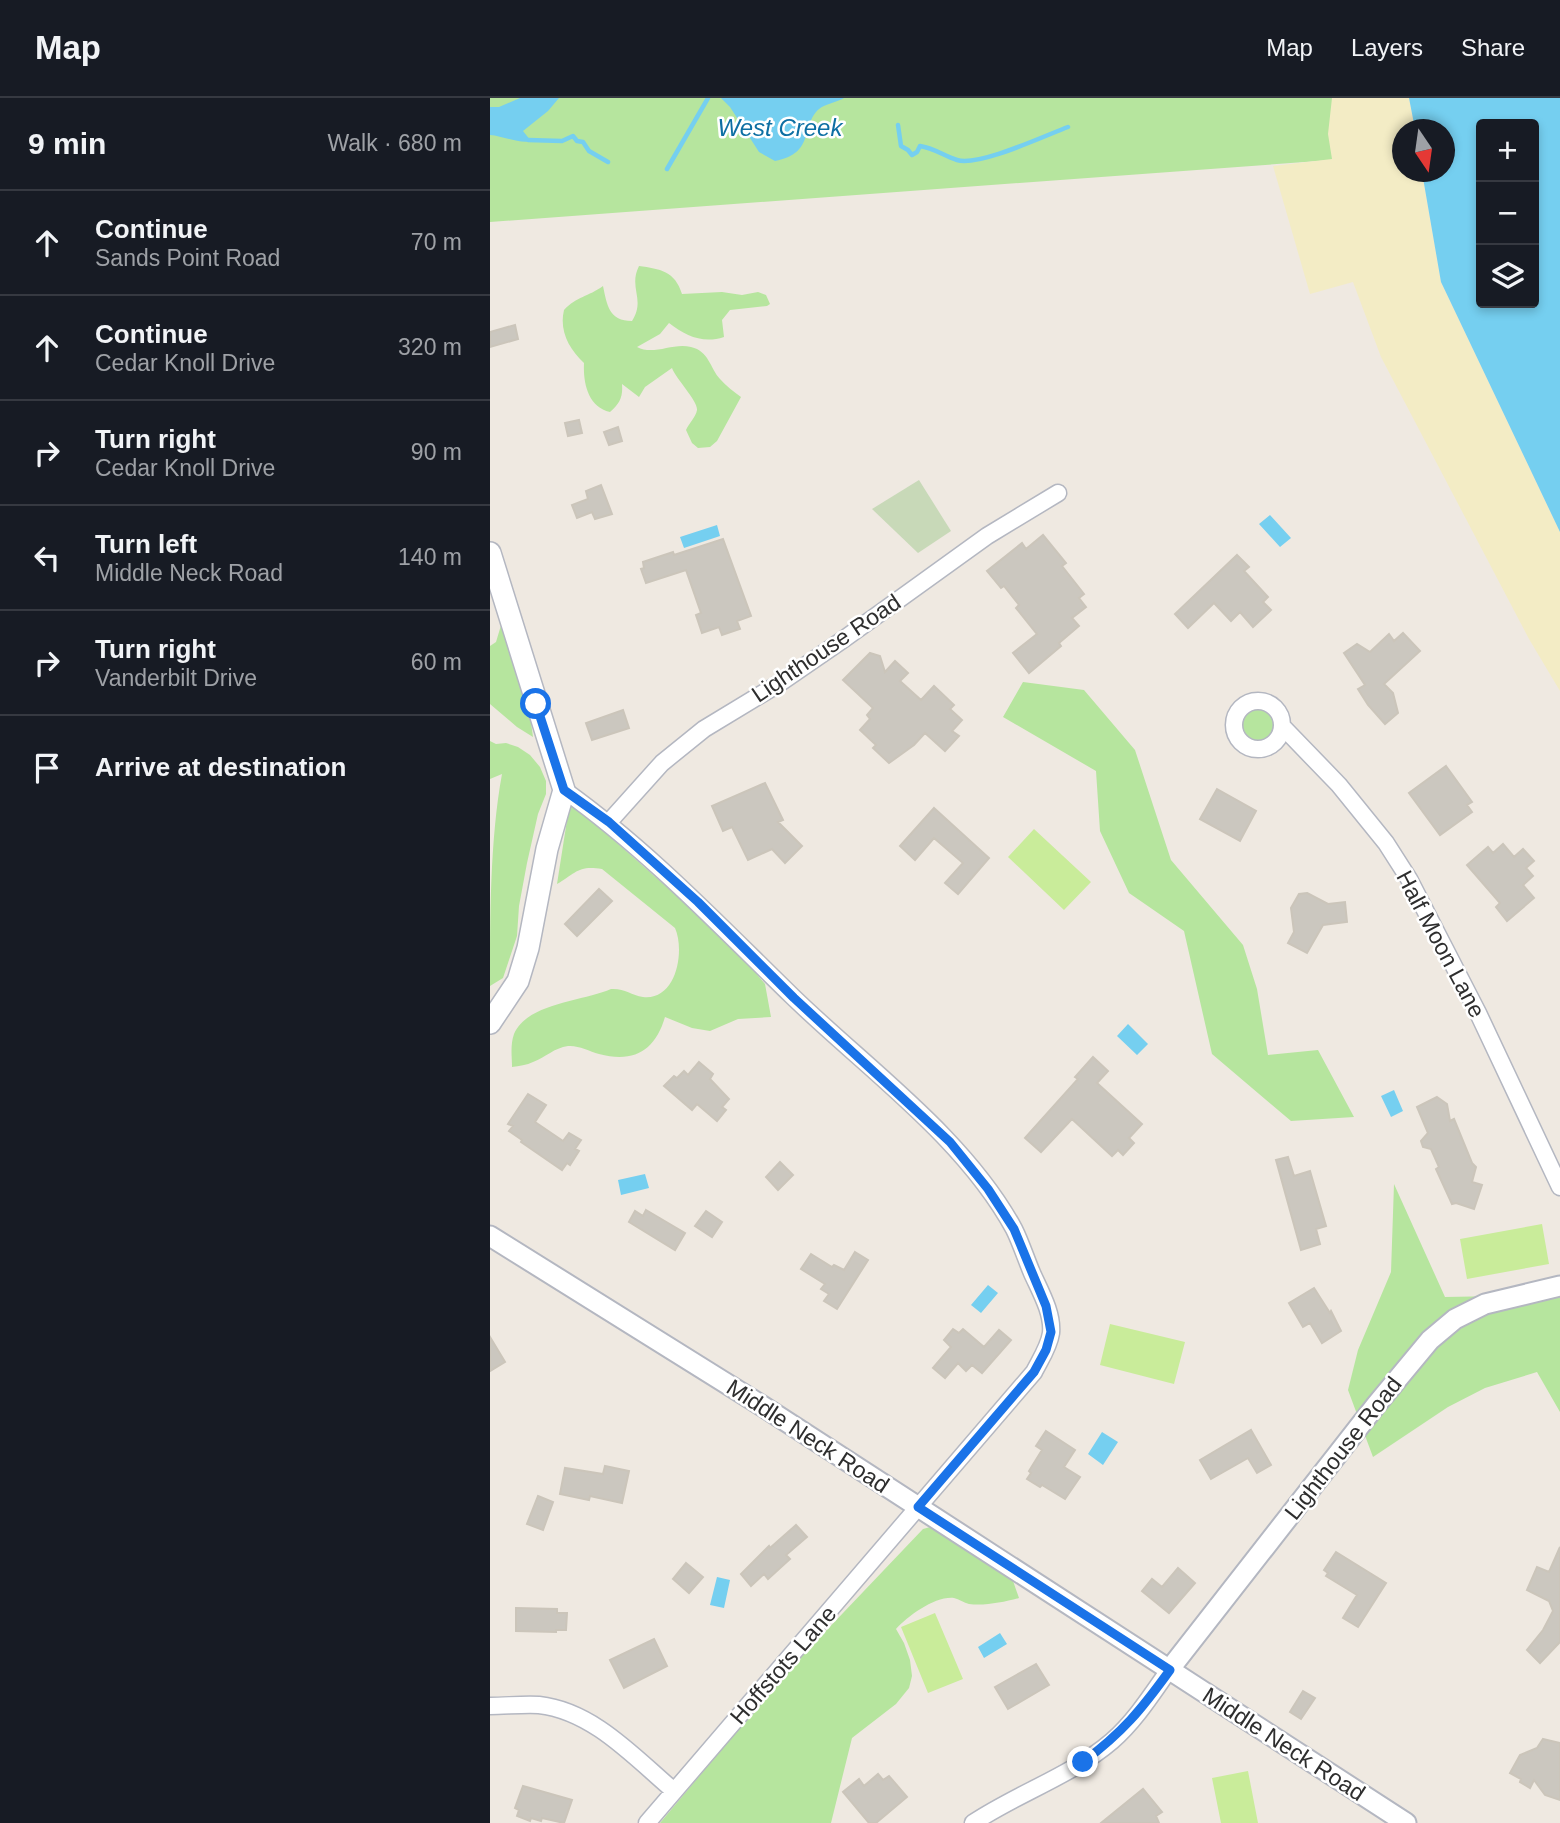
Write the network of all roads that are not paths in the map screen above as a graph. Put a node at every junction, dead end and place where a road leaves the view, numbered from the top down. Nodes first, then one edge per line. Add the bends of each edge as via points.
1 (1058, 493) dead end
2 (490, 552) edge
3 (1282, 726) dead end
4 (564, 790) junction
5 (609, 822) junction
6 (490, 1023) edge
7 (1560, 1187) edge
8 (490, 1236) edge
9 (1560, 1286) edge
10 (918, 1507) junction
11 (1170, 1670) junction
12 (490, 1706) edge
13 (674, 1791) junction
14 (648, 1823) edge
15 (973, 1823) edge
16 (1406, 1823) edge

1 - 5 street, Lighthouse Road via 987,536 844,639 704,729 662,763
2 - 4 main road
3 - 7 street, Half Moon Lane via 1339,785 1409,880
4 - 5 street, Hoffstots Lane
4 - 6 main road via 518,981
5 - 10 street, Hoffstots Lane via 950,1142 1014,1229 1046,1306 1051,1332 1046,1350 1034,1372
8 - 10 street, Middle Neck Road
9 - 11 street, Lighthouse Road via 1485,1304 1455,1319 1430,1340
10 - 11 street, Middle Neck Road
10 - 13 street, Hoffstots Lane
11 - 15 street via 1113,1740 1083,1762
11 - 16 street, Middle Neck Road
12 - 13 street via 539,1705 571,1713 606,1733
13 - 14 street, Hoffstots Lane

